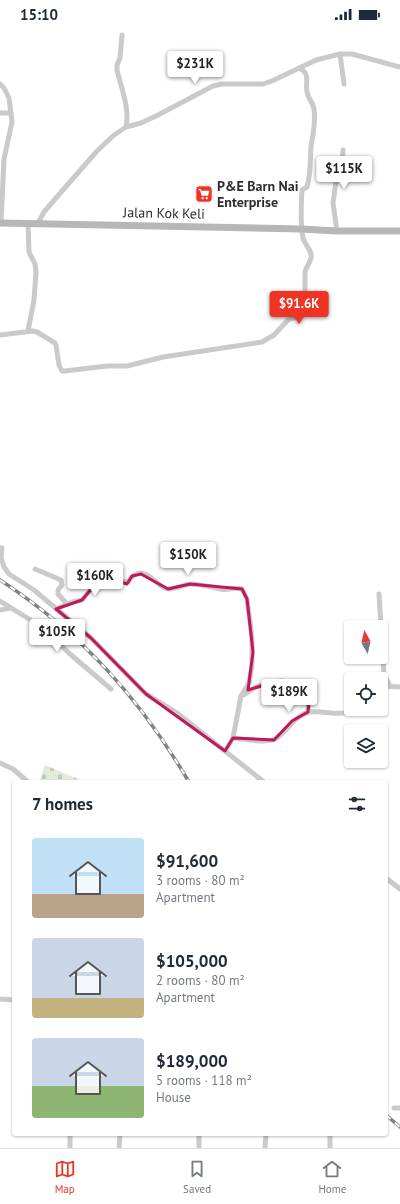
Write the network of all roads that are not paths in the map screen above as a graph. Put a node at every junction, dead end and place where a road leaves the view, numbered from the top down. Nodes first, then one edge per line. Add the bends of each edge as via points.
1 (122, 35) dead end
2 (340, 54) junction
3 (400, 67) edge
4 (299, 68) junction
5 (0, 84) edge
6 (344, 84) dead end
7 (0, 113) edge
8 (11, 113) junction
9 (126, 127) junction
10 (343, 150) dead end
11 (0, 223) edge
12 (28, 223) junction
13 (38, 223) junction
14 (301, 229) junction
15 (337, 231) junction
16 (400, 231) edge
17 (28, 331) junction
18 (0, 335) edge
19 (0, 548) edge
20 (35, 570) dead end
21 (379, 594) dead end
22 (0, 601) edge
23 (67, 604) junction
24 (10, 608) junction
25 (56, 609) junction
26 (0, 610) edge
27 (381, 620) edge
28 (383, 664) edge
29 (390, 686) joint
30 (400, 686) edge
31 (111, 689) dead end
32 (241, 696) junction
33 (308, 712) junction
34 (344, 713) edge
35 (233, 738) junction
36 (225, 751) junction
37 (0, 763) edge
38 (26, 780) edge
39 (261, 780) edge
40 (388, 880) edge
41 (400, 889) edge
42 (0, 999) edge
43 (12, 1000) edge
44 (70, 1136) edge
45 (120, 1136) edge
46 (199, 1136) edge
47 (266, 1136) edge
48 (330, 1136) edge
49 (70, 1148) edge
50 (119, 1148) edge
51 (200, 1148) edge
52 (265, 1148) edge
53 (330, 1148) edge

1 - 9 street via 117,65 127,108
2 - 3 street via 352,54
2 - 4 street via 316,60
2 - 6 street
4 - 9 street via 263,84 213,86 158,115
4 - 14 street via 306,73 307,91 314,114 309,180 307,187 302,190
5 - 8 street via 6,93
7 - 8 street
8 - 11 street via 11,128 4,159
9 - 13 street via 114,134 97,151 44,212
10 - 15 street via 334,203
11 - 12 street, Jalan Kok Keli
12 - 13 street, Jalan Kok Keli
12 - 17 street via 29,252 36,272
13 - 14 street, Jalan Kok Keli
14 - 15 street, Jalan Kok Keli
14 - 17 street via 312,257 305,272 304,313 288,320 265,341 163,357 127,366 65,371 59,365 55,343 37,332
15 - 16 street, Jalan Kok Keli
17 - 18 street
19 - 25 street via 2,562 9,574 34,590
20 - 23 street via 61,580 62,585 57,592
21 - 27 street
22 - 24 street
23 - 25 street
23 - 32 street via 82,600 93,587 104,582 128,582 132,576 139,574 150,576 167,589 200,584 222,590 242,589 247,599 253,661 249,683
24 - 26 street
24 - 31 street via 30,618
25 - 36 street via 91,638 146,694 176,713
28 - 29 street via 384,674
29 - 30 street
32 - 33 street via 266,684 290,682 299,685 303,690 309,702
32 - 35 street
33 - 34 street
33 - 35 street via 292,721 274,740
35 - 36 street
36 - 39 street
37 - 38 street via 13,769
40 - 41 street
42 - 43 street
44 - 49 street
45 - 50 street
46 - 51 street
47 - 52 street
48 - 53 street

